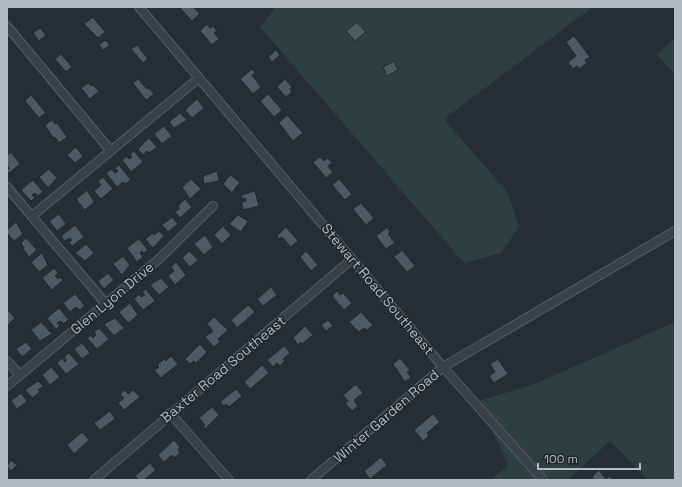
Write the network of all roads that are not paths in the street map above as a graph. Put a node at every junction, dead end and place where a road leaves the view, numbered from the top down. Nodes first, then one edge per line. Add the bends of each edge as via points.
1 (139, 7) edge
2 (7, 26) edge
3 (199, 78) junction
4 (111, 151) junction
5 (7, 187) edge
6 (213, 206) dead end
7 (32, 216) junction
8 (675, 231) edge
9 (352, 259) junction
10 (106, 304) junction
11 (7, 361) edge
12 (443, 367) junction
13 (20, 375) junction
14 (7, 386) edge
15 (170, 413) junction
16 (94, 480) edge
17 (229, 480) edge
18 (311, 480) edge
19 (543, 480) edge

1 - 3 street, Stewart Road Southeast
2 - 4 street
3 - 4 street
3 - 9 street, Stewart Road Southeast
4 - 7 street
5 - 7 street
6 - 10 street, Glen Lyon Drive via 170,249
7 - 10 street
8 - 12 street, Stewart Road Southeast
9 - 12 street, Stewart Road Southeast
9 - 15 street, Baxter Road Southeast
10 - 13 street, Glen Lyon Drive
11 - 13 street
12 - 18 street, Winter Garden Road
12 - 19 street
13 - 14 street, Glen Lyon Drive
15 - 16 street, Baxter Road Southeast
15 - 17 street

